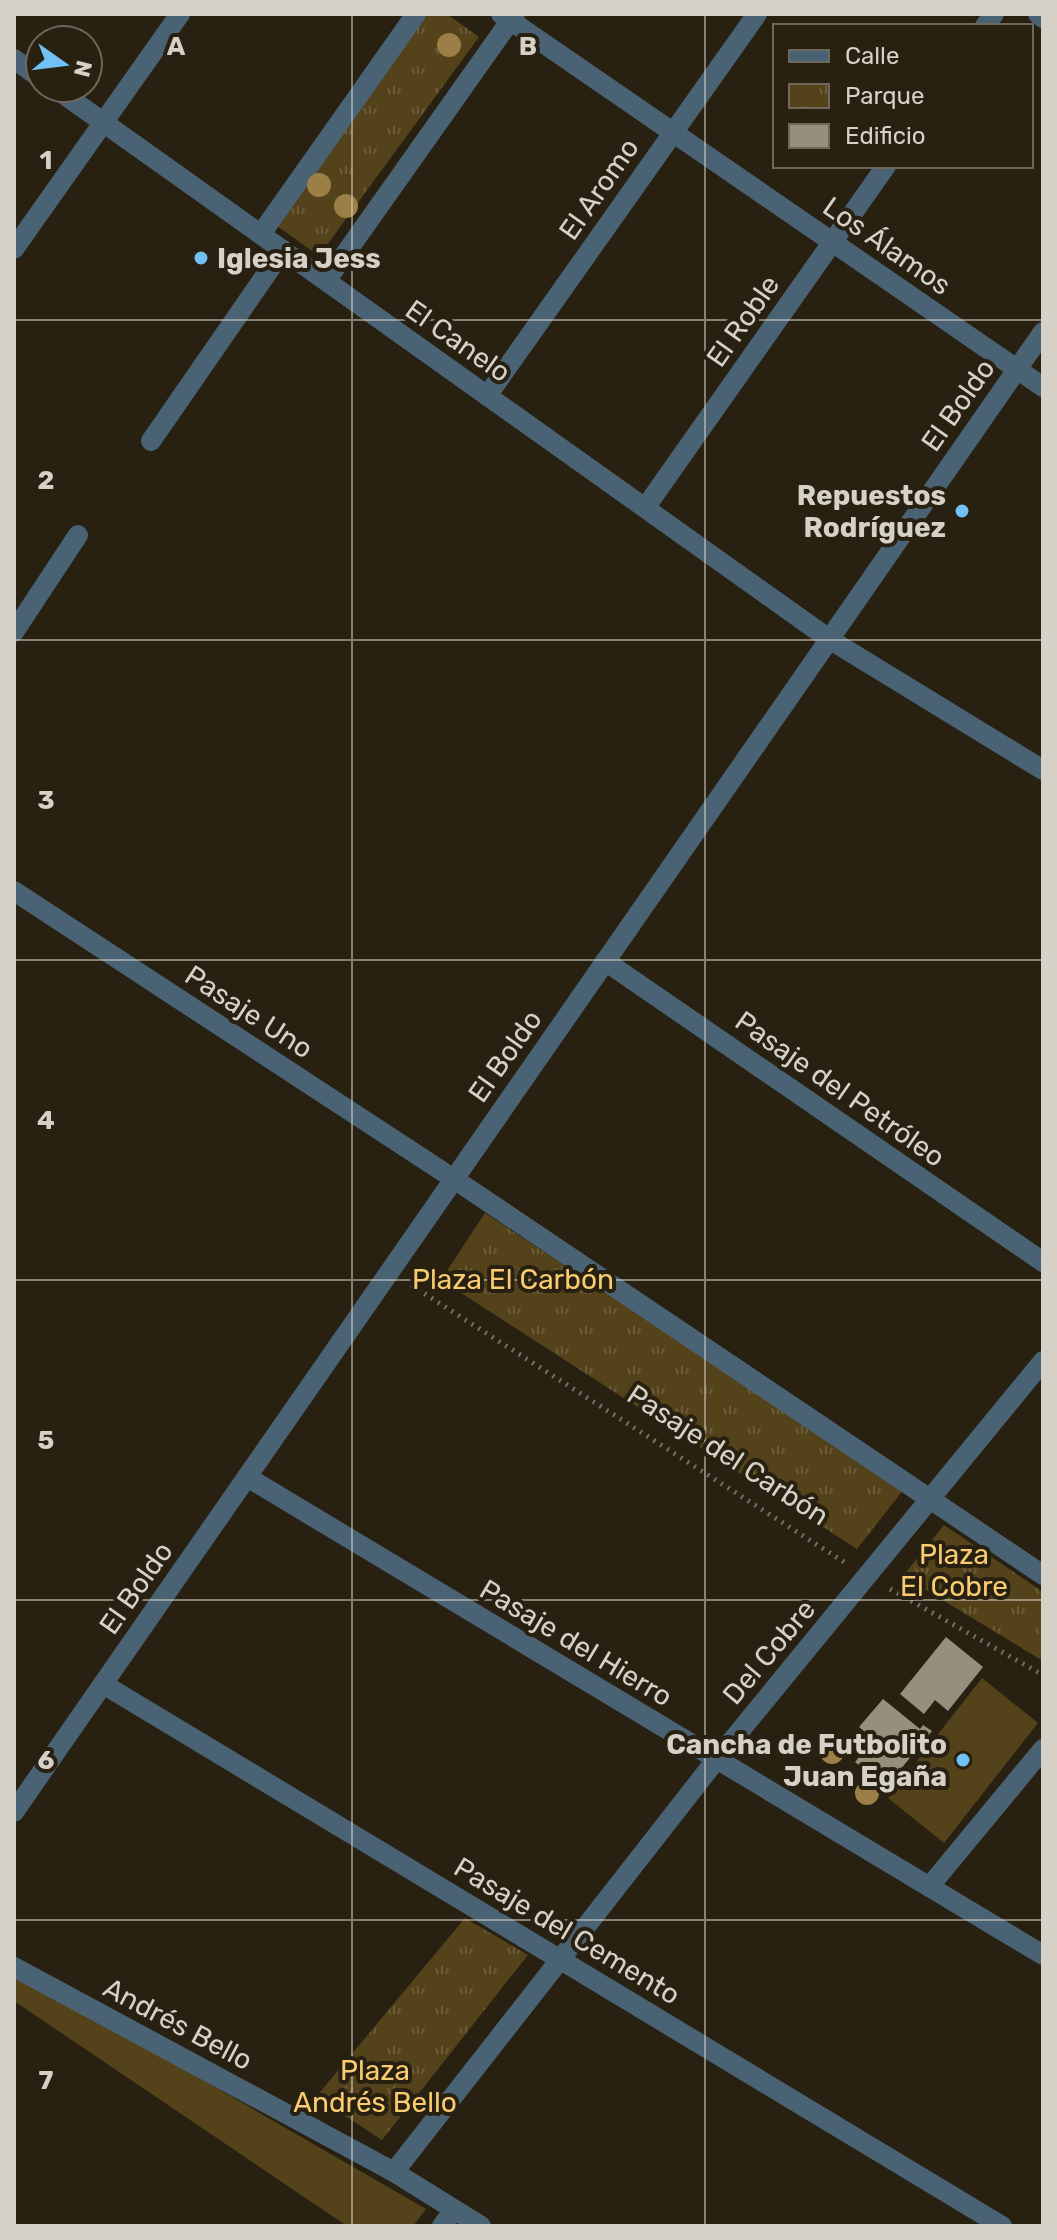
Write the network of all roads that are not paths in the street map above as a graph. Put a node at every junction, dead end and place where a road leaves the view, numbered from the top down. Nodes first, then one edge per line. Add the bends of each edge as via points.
1 (180, 14) edge
2 (416, 14) edge
3 (757, 14) edge
4 (1038, 14) edge
5 (509, 16) edge
6 (1043, 18) edge
7 (77, 104) edge
8 (104, 123) junction
9 (673, 132) junction
10 (885, 168) edge
11 (261, 234) junction
12 (832, 242) junction
13 (14, 249) edge
14 (283, 250) junction
15 (326, 281) junction
16 (1043, 332) edge
17 (1017, 369) junction
18 (1043, 387) edge
19 (487, 396) junction
20 (151, 441) dead end
21 (645, 508) junction
22 (78, 535) dead end
23 (14, 632) edge
24 (829, 639) junction
25 (1043, 770) edge
26 (14, 891) edge
27 (605, 961) junction
28 (454, 1179) junction
29 (1043, 1262) edge
30 (1043, 1361) edge
31 (247, 1477) junction
32 (929, 1501) junction
33 (1043, 1575) edge
34 (103, 1684) junction
35 (1043, 1749) edge
36 (716, 1760) junction
37 (14, 1812) edge
38 (929, 1887) junction
39 (1043, 1955) edge
40 (559, 1958) junction
41 (14, 1967) edge
42 (394, 2172) junction
43 (448, 2218) edge
44 (481, 2226) edge
45 (1002, 2226) edge

1 - 8 street
2 - 11 street
3 - 9 street, El Aromo
4 - 6 street
5 - 9 street, Los Álamos
5 - 15 street
7 - 8 street, El Canelo
8 - 11 street, El Canelo
8 - 13 street
9 - 12 street, Los Álamos
9 - 19 street, El Aromo
10 - 12 street, El Roble
11 - 14 street, El Canelo
12 - 17 street, Los Álamos
12 - 21 street, El Roble
14 - 15 street, El Canelo
14 - 20 street
15 - 19 street, El Canelo
16 - 17 street, El Boldo
17 - 18 street, Los Álamos
17 - 24 street, El Boldo
19 - 21 street, El Canelo
21 - 24 street, El Canelo
22 - 23 street
24 - 25 street, El Canelo
24 - 27 street, El Boldo
26 - 28 street, Pasaje Uno
27 - 28 street, El Boldo
27 - 29 street, Pasaje del Petróleo
28 - 31 street, El Boldo
28 - 32 street
30 - 32 street, Del Cobre
31 - 34 street, El Boldo
31 - 36 street, Pasaje del Hierro
32 - 33 street
32 - 36 street, Del Cobre
34 - 37 street, El Boldo
34 - 40 street, Pasaje del Cemento
35 - 38 street
36 - 38 street, Pasaje del Hierro
36 - 40 street, Del Cobre
38 - 39 street, Pasaje del Hierro
40 - 42 street, Del Cobre
40 - 45 street, Pasaje del Cemento
41 - 42 street, Andrés Bello
42 - 43 street, Andrés Bello
43 - 44 street, Andrés Bello

